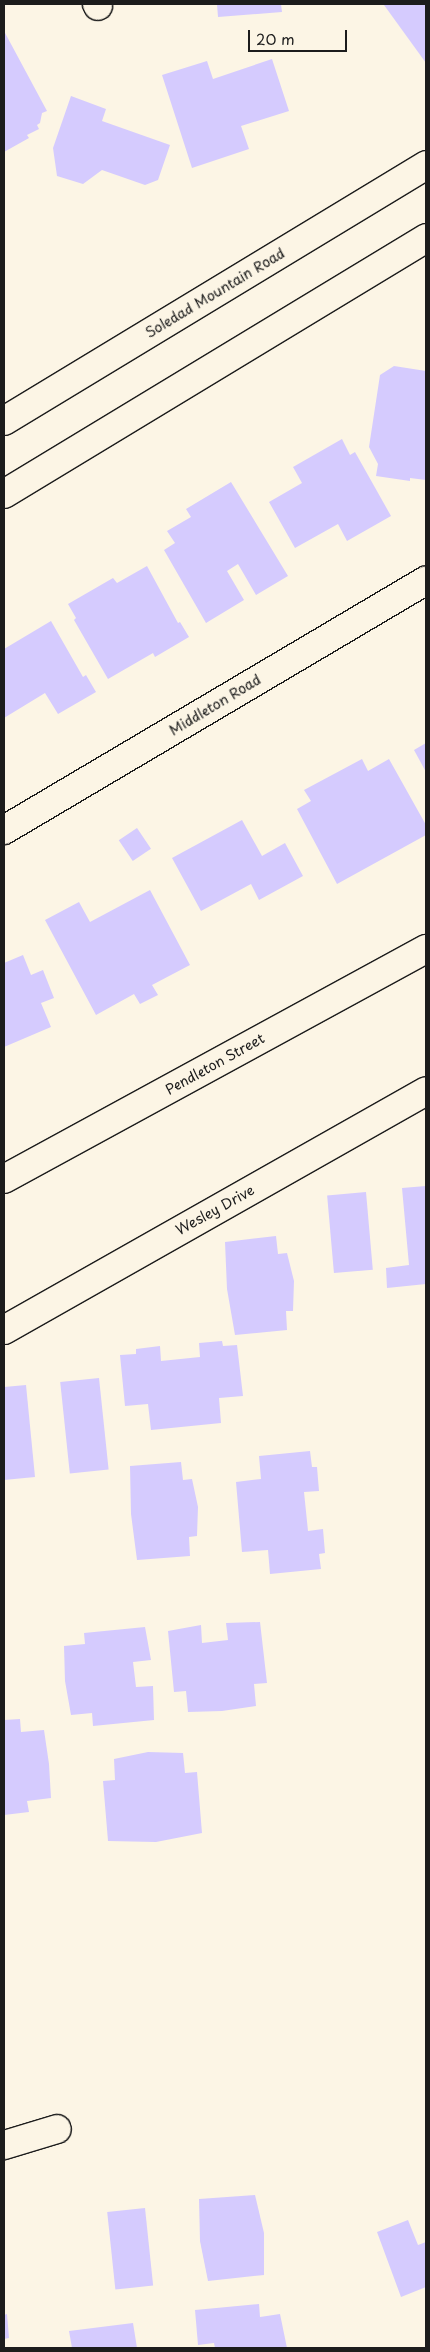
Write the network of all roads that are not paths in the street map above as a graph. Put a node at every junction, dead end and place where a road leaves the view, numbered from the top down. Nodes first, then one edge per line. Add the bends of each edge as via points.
1 (426, 165) edge
2 (426, 238) edge
3 (4, 421) edge
4 (4, 494) edge
5 (426, 580) edge
6 (4, 830) edge
7 (426, 949) edge
8 (426, 1091) edge
9 (4, 1179) edge
10 (4, 1330) edge
11 (57, 2130) dead end
12 (4, 2145) edge

1 - 3 street, Soledad Mountain Road
2 - 4 street
5 - 6 street, Middleton Road
7 - 9 street, Pendleton Street
8 - 10 street, Wesley Drive
11 - 12 street

